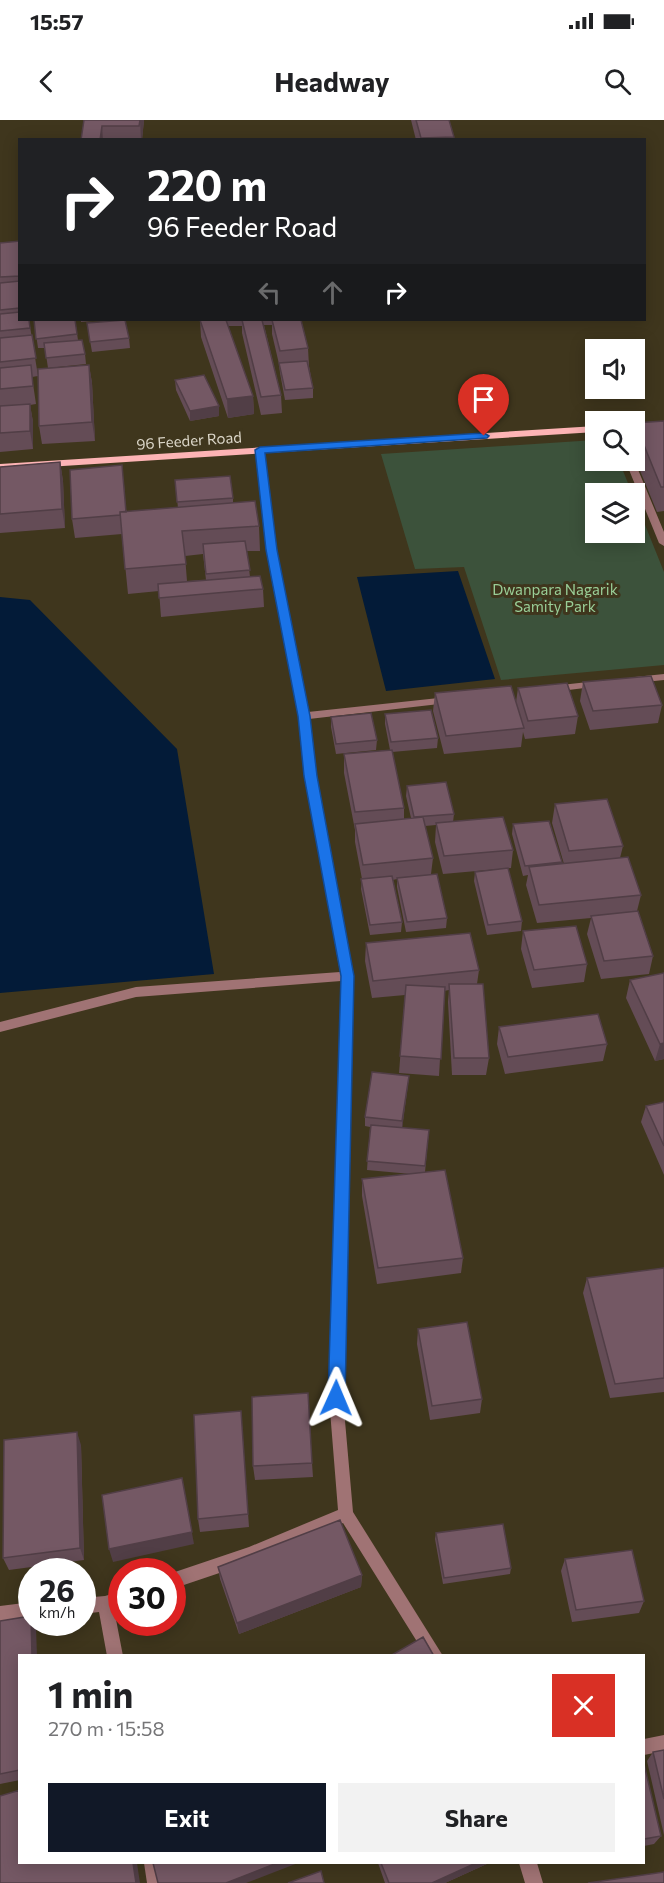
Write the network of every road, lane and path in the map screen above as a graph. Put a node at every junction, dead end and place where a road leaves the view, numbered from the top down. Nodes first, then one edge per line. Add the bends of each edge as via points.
1 (585, 430) edge
2 (260, 450) junction
3 (0, 467) edge
4 (634, 471) edge
5 (664, 543) edge
6 (664, 676) edge
7 (629, 680) edge
8 (606, 683) edge
9 (536, 691) edge
10 (455, 700) edge
11 (304, 716) junction
12 (347, 976) junction
13 (0, 1027) edge
14 (346, 1514) junction
15 (186, 1576) edge
16 (108, 1603) edge
17 (105, 1604) junction
18 (96, 1605) edge
19 (18, 1612) edge
20 (0, 1614) edge
21 (115, 1654) edge
22 (434, 1654) edge
23 (664, 1743) edge
24 (645, 1747) edge
25 (153, 1864) edge
26 (528, 1864) edge
27 (156, 1883) edge
28 (534, 1883) edge

1 - 2 main road, 96 Feeder Road
2 - 3 main road, 96 Feeder Road
2 - 11 street via 272,550
4 - 5 street
6 - 7 street
8 - 9 street
10 - 11 street
11 - 12 street via 310,776
12 - 13 street via 136,992
12 - 14 street via 336,1398
14 - 15 street via 249,1555
14 - 22 street
16 - 17 street
17 - 18 street
17 - 21 street
19 - 20 street
23 - 24 street
25 - 27 street
26 - 28 street

